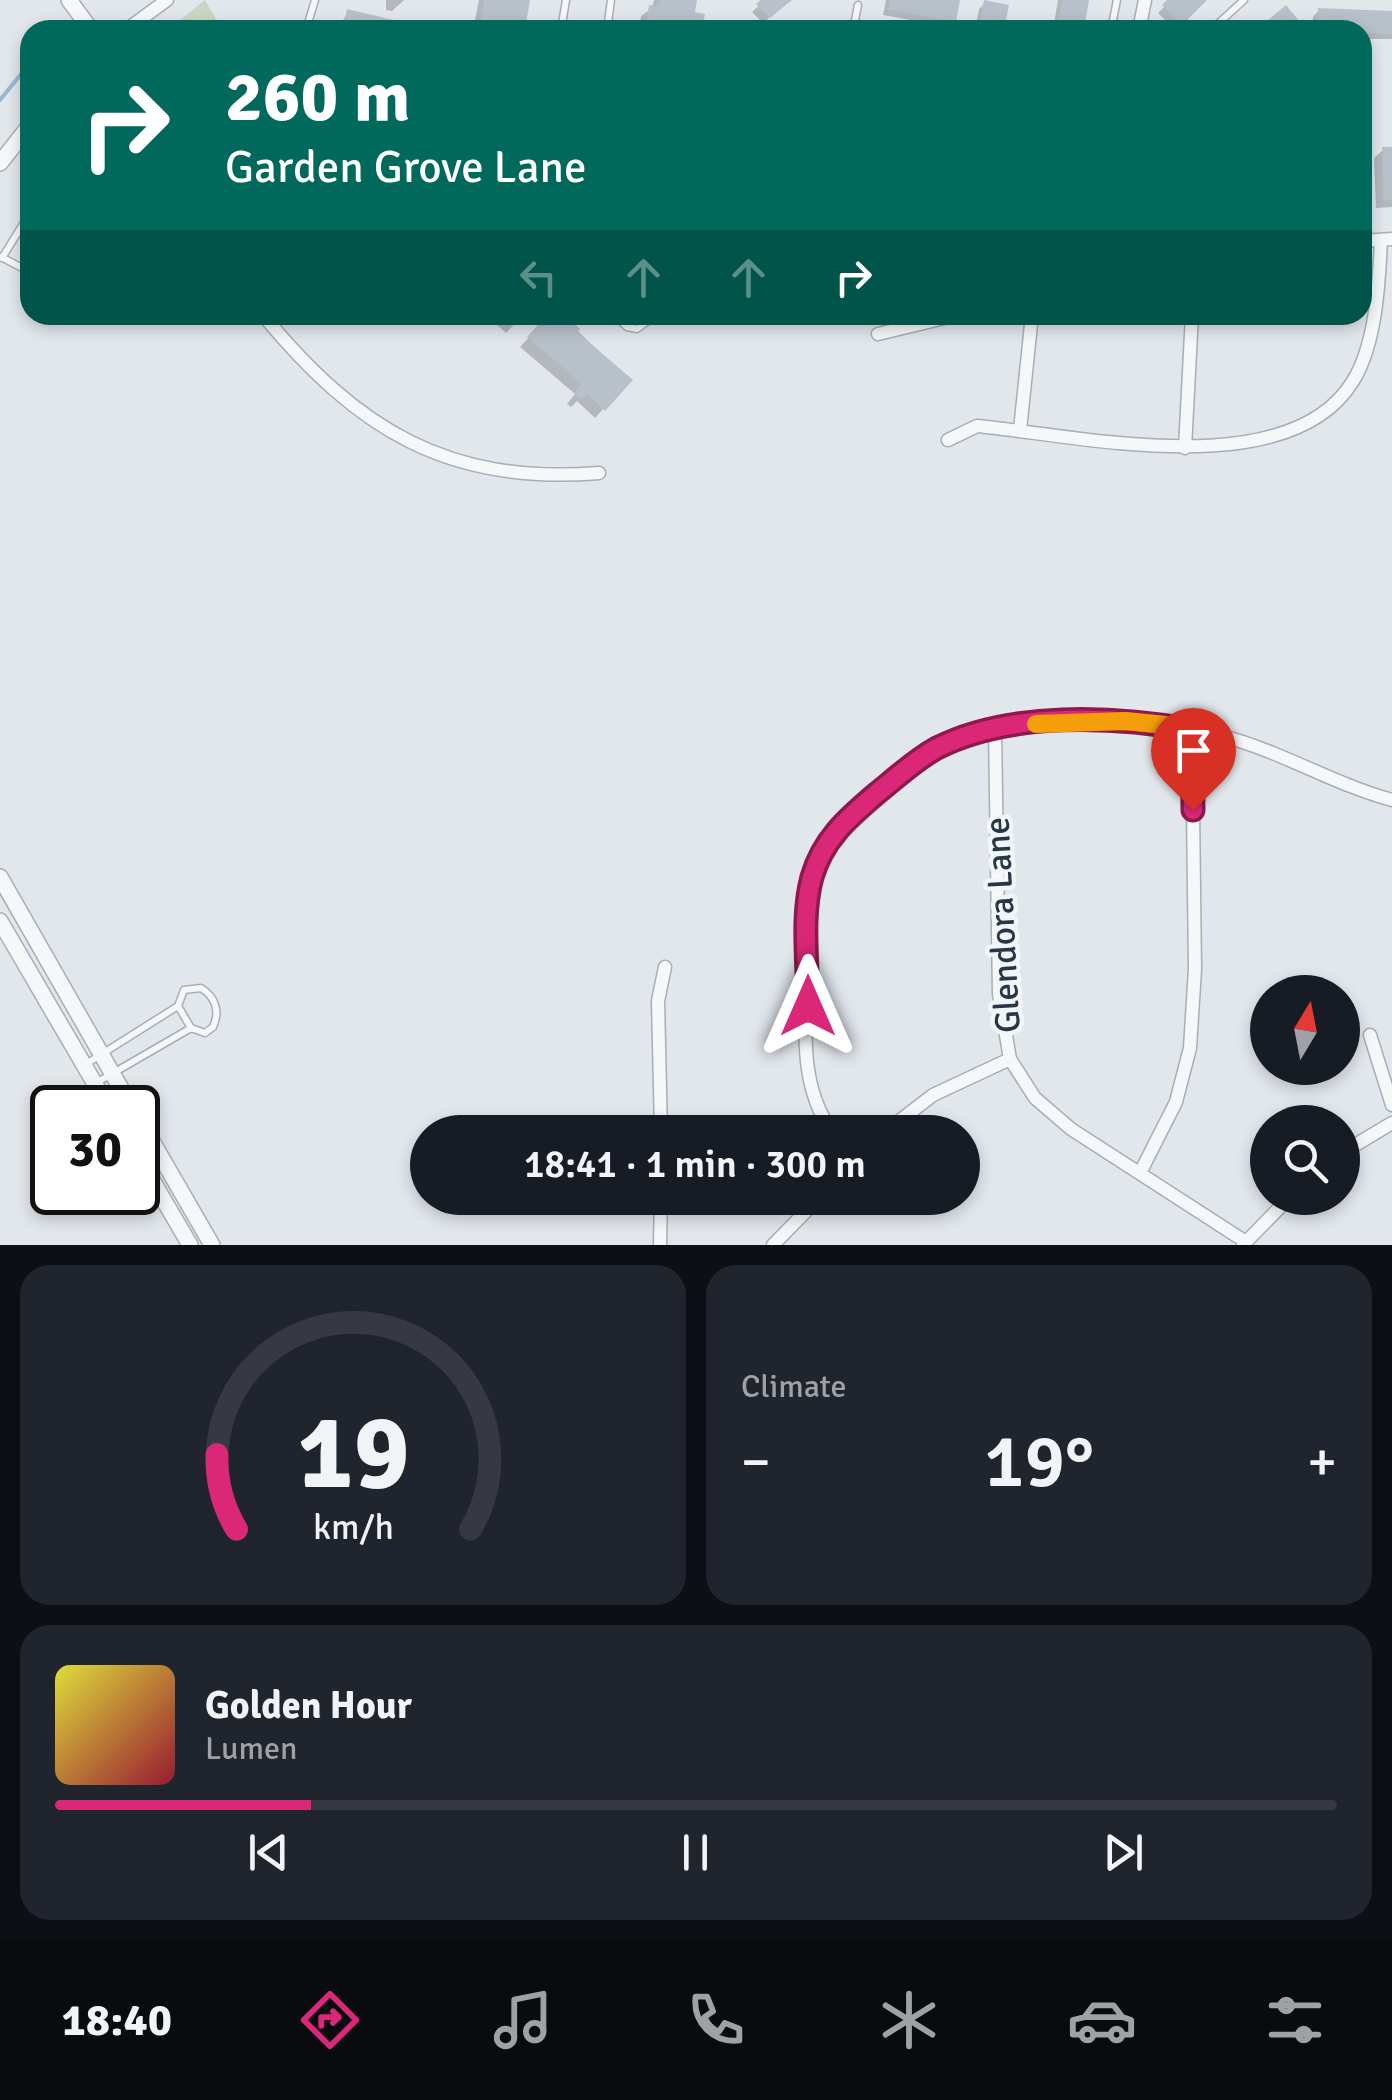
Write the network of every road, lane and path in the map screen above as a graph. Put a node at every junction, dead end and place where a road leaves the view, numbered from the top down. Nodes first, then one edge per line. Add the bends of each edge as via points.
1 (167, 0) edge
2 (1244, 0) edge
3 (858, 6) dead end
4 (140, 20) edge
5 (855, 20) edge
6 (1222, 20) edge
7 (20, 137) edge
8 (0, 163) edge
9 (20, 228) edge
10 (1387, 240) edge
11 (1, 257) edge
12 (1372, 316) edge
13 (273, 325) edge
14 (915, 325) edge
15 (1031, 325) edge
16 (1191, 325) edge
17 (1370, 325) edge
18 (878, 334) dead end
19 (1020, 430) junction
20 (948, 440) dead end
21 (1184, 448) junction
22 (599, 474) dead end
23 (995, 729) junction
24 (1192, 730) junction
25 (1392, 800) edge
26 (0, 877) edge
27 (0, 921) edge
28 (665, 967) dead end
29 (178, 1006) junction
30 (190, 1028) junction
31 (1370, 1034) dead end
32 (101, 1054) junction
33 (1010, 1060) junction
34 (83, 1066) junction
35 (113, 1074) junction
36 (94, 1084) joint
37 (119, 1085) edge
38 (1392, 1105) edge
39 (661, 1115) edge
40 (822, 1115) edge
41 (907, 1115) edge
42 (1392, 1123) edge
43 (1360, 1142) edge
44 (160, 1155) edge
45 (1140, 1173) junction
46 (160, 1194) edge
47 (661, 1215) edge
48 (802, 1215) edge
49 (1272, 1215) edge
50 (1245, 1243) edge
51 (190, 1245) edge
52 (212, 1245) edge
53 (660, 1245) edge
54 (773, 1245) edge

1 - 4 street
2 - 6 lane
3 - 5 lane
7 - 8 street
9 - 11 lane
10 - 12 street
13 - 22 street via 346,400 424,450 513,476
14 - 18 street
15 - 19 street
16 - 21 street
17 - 21 street via 1364,356 1344,394 1320,414 1264,437
19 - 20 street via 977,426
19 - 21 street
23 - 24 street via 1126,721
23 - 33 street, Glendora Lane via 998,994
23 - 40 street via 912,764 845,820 822,851 808,906 808,1073
24 - 25 street
24 - 45 street via 1190,1048 1176,1102
26 - 32 street
27 - 34 street
28 - 39 street via 658,1001
29 - 30 lane
29 - 30 lane via 184,990 192,988 212,998 213,1028
29 - 32 lane
30 - 35 lane
31 - 38 street
32 - 34 lane
32 - 35 street
33 - 41 street via 933,1095
33 - 45 street, Glendora Lane via 1046,1109
34 - 36 street
35 - 36 lane
35 - 37 street
42 - 43 street
44 - 52 street
45 - 50 street, Glendora Lane
46 - 51 street
47 - 53 street
48 - 54 street
49 - 50 street

